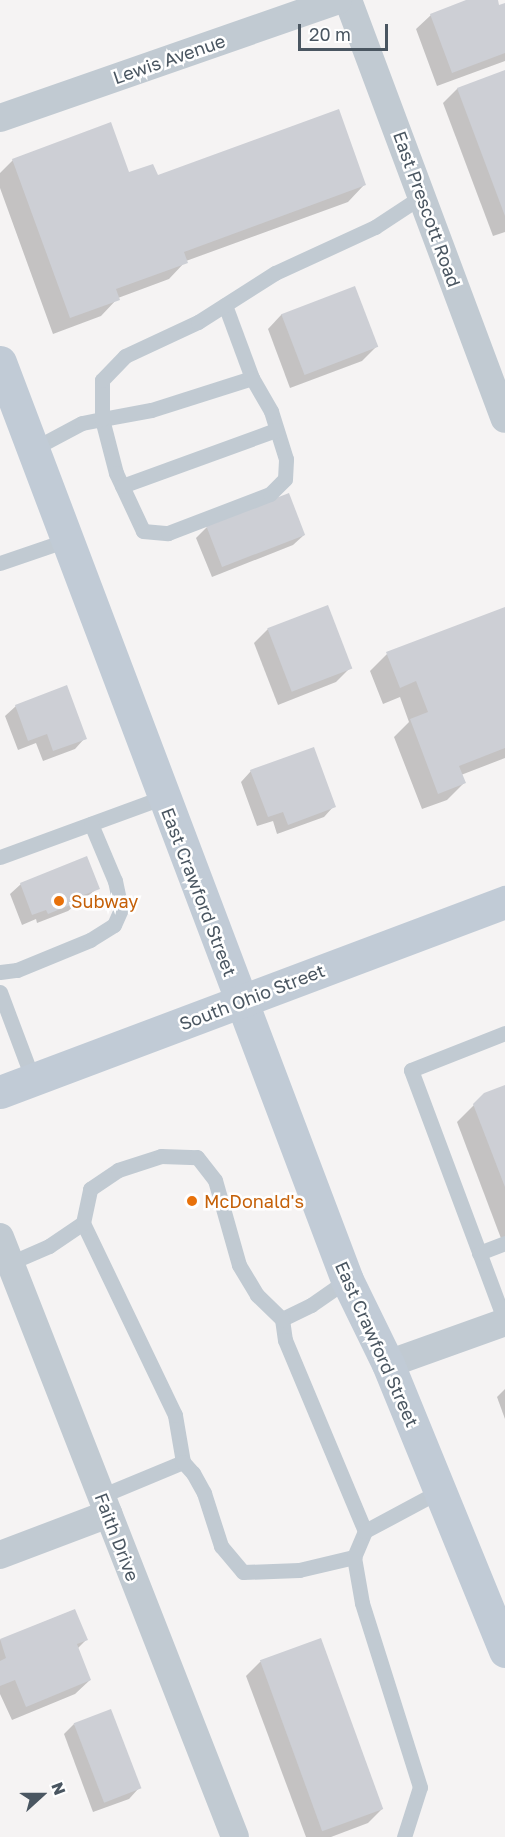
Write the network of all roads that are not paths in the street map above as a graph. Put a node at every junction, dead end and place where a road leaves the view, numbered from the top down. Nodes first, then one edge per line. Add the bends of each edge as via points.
1 (338, 0) edge
2 (348, 0) edge
3 (0, 118) edge
4 (422, 196) junction
5 (225, 305) junction
6 (252, 378) junction
7 (3, 379) edge
8 (102, 419) junction
9 (505, 419) edge
10 (276, 430) junction
11 (33, 449) junction
12 (122, 486) junction
13 (67, 540) junction
14 (0, 562) edge
15 (164, 797) junction
16 (91, 824) junction
17 (0, 857) edge
18 (505, 903) edge
19 (0, 972) edge
20 (0, 992) edge
21 (241, 1002) junction
22 (505, 1033) edge
23 (33, 1080) junction
24 (0, 1092) edge
25 (83, 1223) junction
26 (0, 1237) edge
27 (505, 1243) edge
28 (479, 1253) junction
29 (10, 1263) junction
30 (347, 1280) junction
31 (282, 1319) junction
32 (505, 1321) edge
33 (388, 1364) junction
34 (183, 1462) junction
35 (441, 1491) junction
36 (105, 1505) junction
37 (365, 1531) junction
38 (0, 1555) edge
39 (354, 1557) junction
40 (505, 1651) edge
41 (235, 1837) edge
42 (404, 1837) edge

1 - 3 street, Lewis Avenue
2 - 4 street, East Prescott Road
4 - 5 lane via 375,227 275,273
4 - 9 street, East Prescott Road
5 - 6 lane
5 - 8 lane via 125,356 102,380
6 - 8 lane via 151,411
6 - 10 lane via 271,411
7 - 11 main road, East Crawford Street
8 - 11 lane via 82,423
8 - 12 lane
10 - 12 lane
10 - 12 lane via 286,459 285,479 270,494 168,533 143,531
11 - 13 main road, East Crawford Street
13 - 14 lane
13 - 15 main road, East Crawford Street
15 - 16 lane
15 - 21 main road, East Crawford Street
16 - 17 lane
16 - 19 lane via 115,881 121,909 114,925 90,940 17,970
18 - 21 main road, South Ohio Street
20 - 23 lane
21 - 23 main road, South Ohio Street
21 - 30 main road, East Crawford Street
22 - 28 lane via 411,1070
23 - 24 main road, South Ohio Street
25 - 29 lane via 49,1246
25 - 31 lane via 90,1189 118,1170 161,1156 197,1157 215,1180 239,1265 257,1295
25 - 34 lane via 175,1416
26 - 29 street, Faith Drive
27 - 28 lane
28 - 32 lane
29 - 36 street, Faith Drive
30 - 31 lane
30 - 33 main road, East Crawford Street
31 - 37 lane via 285,1340
32 - 33 street
33 - 35 main road, East Crawford Street
34 - 36 lane
34 - 39 lane via 204,1492 221,1546 243,1572 299,1570
35 - 37 lane
35 - 40 main road, East Crawford Street
36 - 38 street
36 - 41 street, Faith Drive
37 - 39 lane
39 - 42 lane via 362,1603 420,1787

